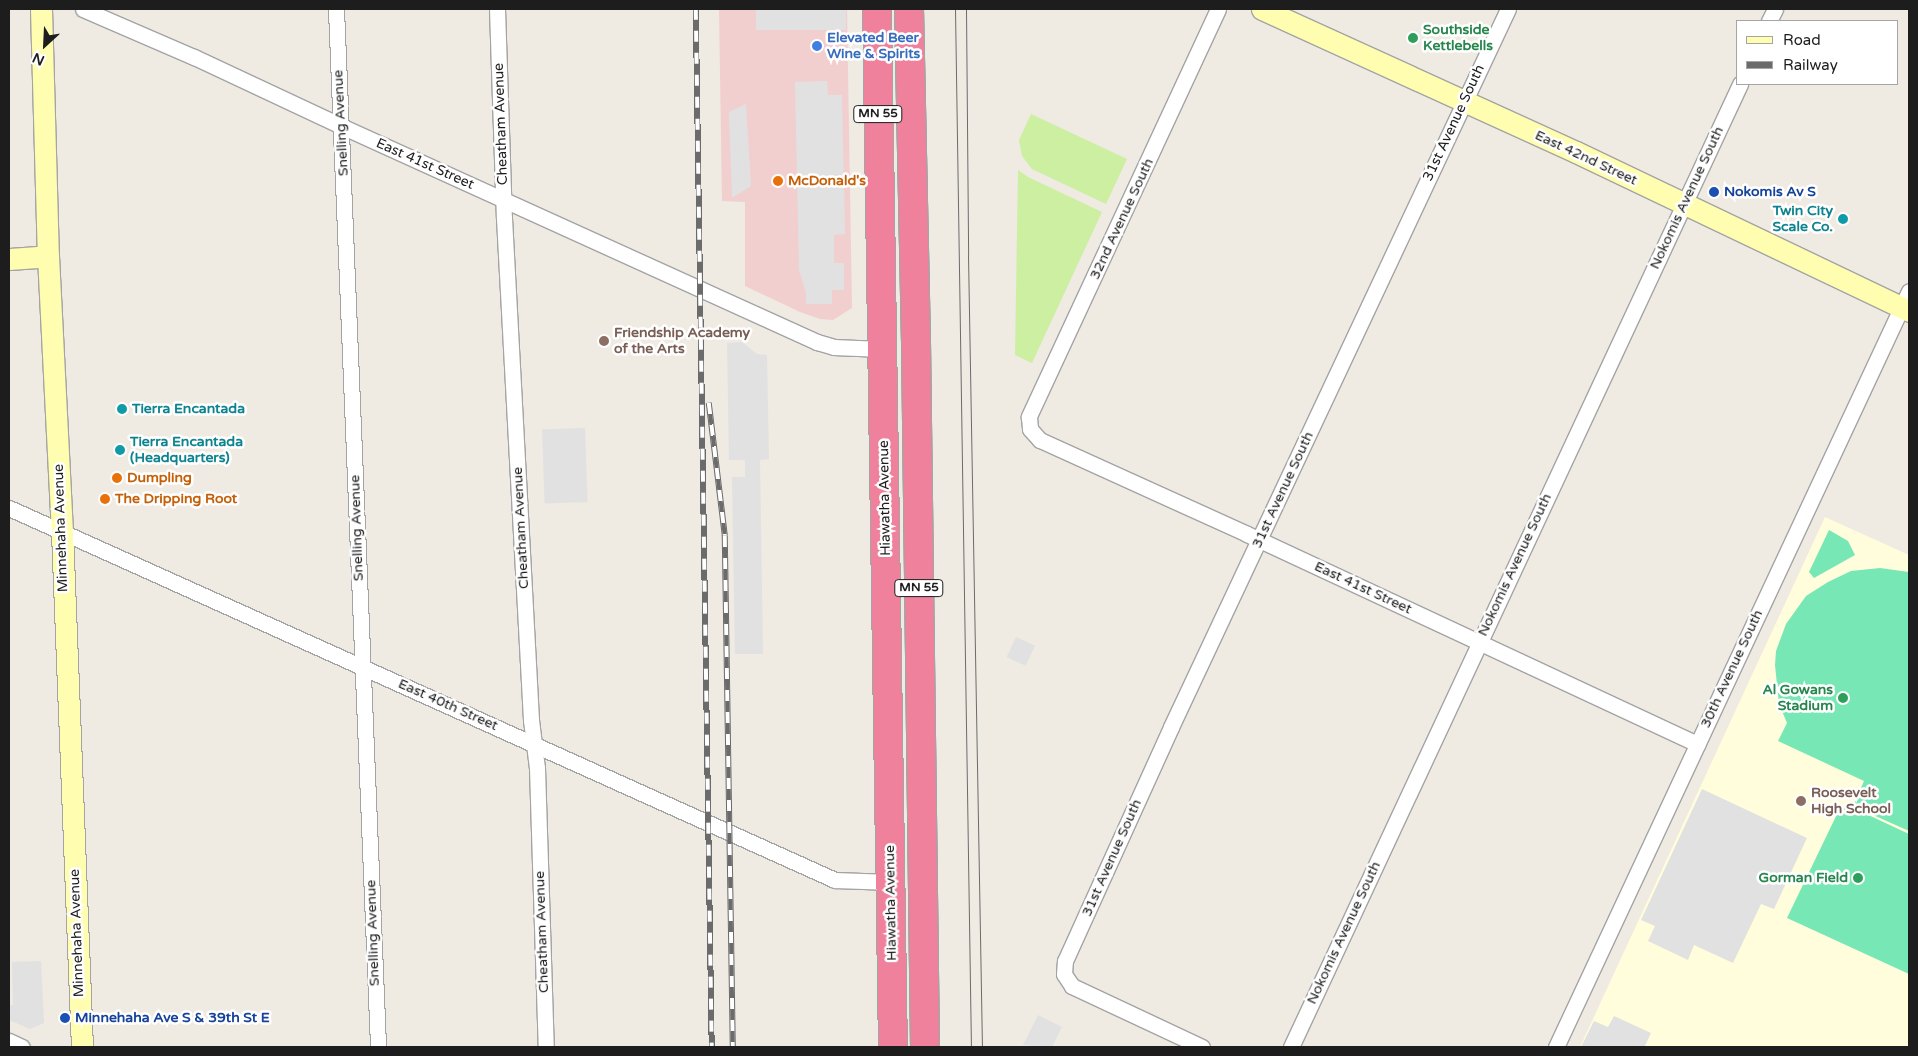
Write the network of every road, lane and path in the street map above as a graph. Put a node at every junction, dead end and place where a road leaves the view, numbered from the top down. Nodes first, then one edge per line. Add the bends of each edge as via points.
1 (41, 9) edge
2 (83, 9) edge
3 (336, 9) edge
4 (497, 9) edge
5 (877, 9) edge
6 (909, 9) edge
7 (1218, 9) edge
8 (1262, 9) edge
9 (1508, 9) edge
10 (1740, 85) edge
11 (1464, 101) junction
12 (341, 126) junction
13 (503, 200) junction
14 (1684, 204) junction
15 (48, 256) junction
16 (9, 259) edge
17 (1907, 303) edge
18 (882, 349) junction
19 (1030, 429) joint
20 (9, 508) edge
21 (62, 532) junction
22 (1260, 540) junction
23 (1480, 642) junction
24 (363, 667) junction
25 (532, 743) junction
26 (1698, 744) junction
27 (891, 882) junction
28 (9, 1041) edge
29 (22, 1047) edge
30 (82, 1047) edge
31 (378, 1047) edge
32 (546, 1047) edge
33 (893, 1047) edge
34 (925, 1047) edge
35 (1202, 1047) edge
36 (1291, 1047) edge
37 (1556, 1047) edge

1 - 15 main road, Minnehaha Avenue
2 - 12 street, East 41st Street
3 - 12 street, Snelling Avenue
4 - 13 street, Cheatham Avenue
5 - 18 highway, Hiawatha Avenue / MN 55
6 - 34 highway, MN 55
7 - 19 street, 32nd Avenue South via 1029,417
8 - 11 main road, East 42nd Street
9 - 11 street, 31st Avenue South
10 - 14 street, Nokomis Avenue South
11 - 14 main road, East 42nd Street
11 - 22 street, 31st Avenue South
12 - 13 street, East 41st Street
12 - 24 street, Snelling Avenue
13 - 18 street, East 41st Street via 817,342 834,347
13 - 25 street, Cheatham Avenue
14 - 17 main road, East 42nd Street
14 - 23 street, Nokomis Avenue South
15 - 16 main road
15 - 21 main road, Minnehaha Avenue
17 - 26 street, 30th Avenue South
18 - 27 highway, Hiawatha Avenue / MN 55
19 - 22 street, East 41st Street via 1040,440
20 - 21 street, East 40th Street
21 - 24 street, East 40th Street
21 - 30 main road, Minnehaha Avenue
22 - 23 street, East 41st Street
22 - 35 street, 31st Avenue South via 1065,962 1064,974 1072,986
23 - 26 street, East 41st Street
23 - 36 street, Nokomis Avenue South
24 - 25 street, East 40th Street
24 - 31 street, Snelling Avenue
25 - 27 street, East 40th Street via 835,880
25 - 32 street, Cheatham Avenue via 537,768
26 - 37 street, 30th Avenue South
27 - 33 highway, Hiawatha Avenue / MN 55
28 - 29 street

